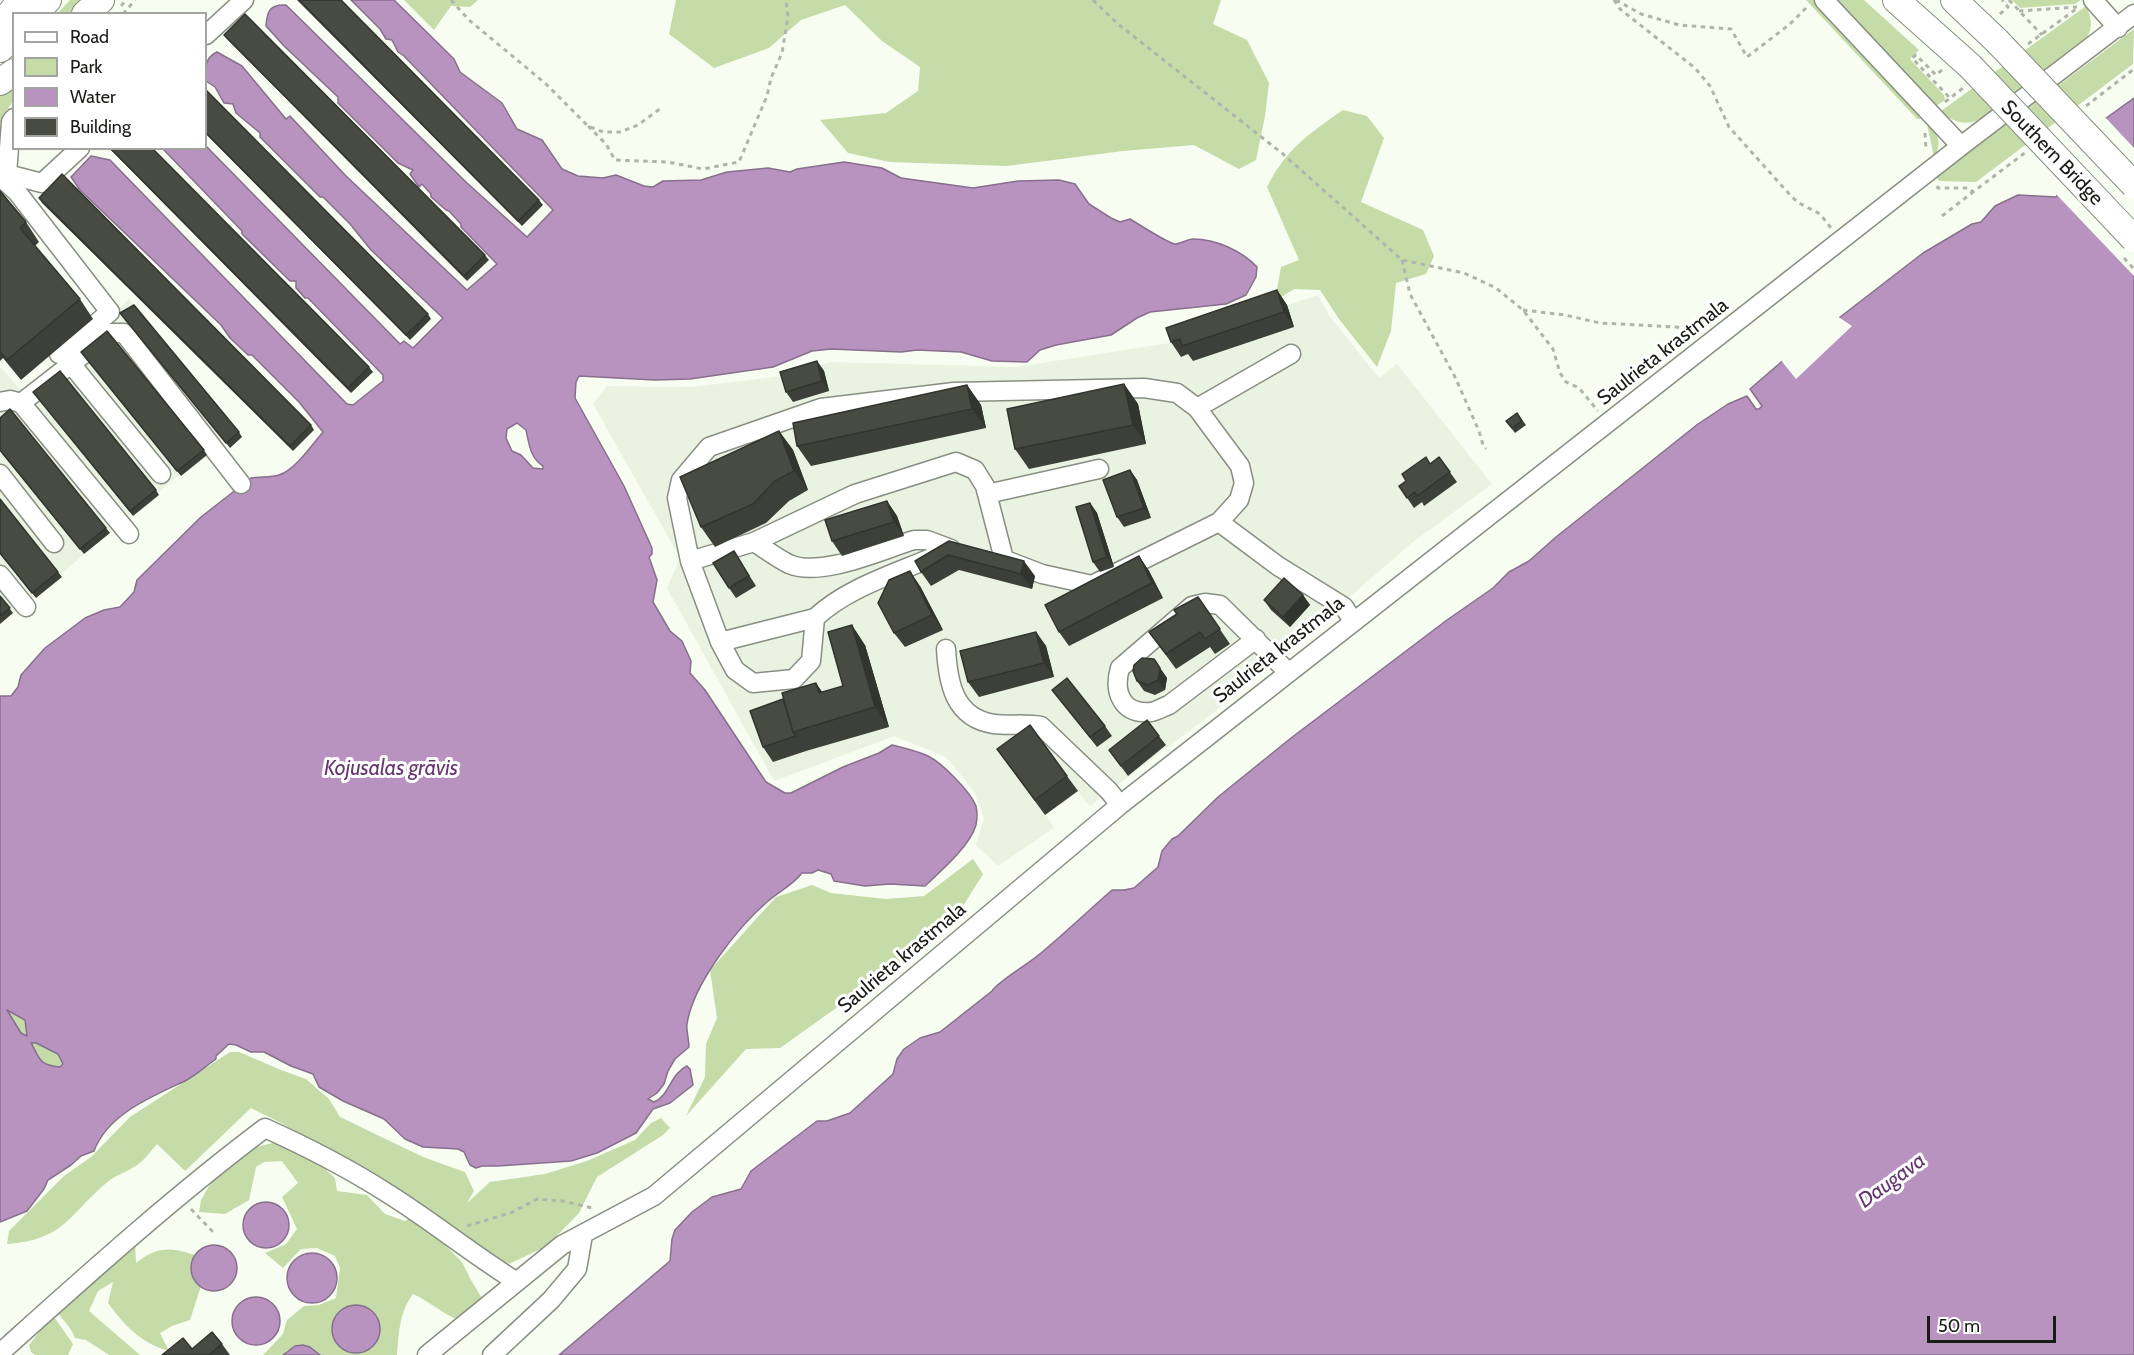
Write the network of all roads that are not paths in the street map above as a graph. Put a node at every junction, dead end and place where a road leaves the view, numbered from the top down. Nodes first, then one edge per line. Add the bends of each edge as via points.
1 (21, 0) edge
2 (48, 0) edge
3 (101, 0) edge
4 (108, 0) edge
5 (244, 0) edge
6 (1824, 0) edge
7 (1896, 0) edge
8 (1910, 0) edge
9 (1954, 0) edge
10 (1967, 0) edge
11 (2087, 3) edge
12 (37, 12) edge
13 (87, 12) edge
14 (99, 12) edge
15 (2134, 14) edge
16 (0, 26) edge
17 (2118, 28) junction
18 (207, 34) edge
19 (12, 37) edge
20 (1997, 41) junction
21 (0, 49) edge
22 (1970, 66) junction
23 (12, 121) edge
24 (1961, 146) junction
25 (78, 150) edge
26 (4, 182) edge
27 (2134, 185) edge
28 (2134, 239) edge
29 (1291, 354) dead end
30 (65, 359) junction
31 (0, 402) edge
32 (21, 403) junction
33 (1197, 408) junction
34 (1099, 469) dead end
35 (0, 474) edge
36 (161, 474) dead end
37 (241, 484) dead end
38 (987, 494) junction
39 (1219, 522) junction
40 (129, 534) dead end
41 (754, 542) junction
42 (54, 543) dead end
43 (951, 549) junction
44 (1004, 559) junction
45 (690, 561) junction
46 (0, 575) edge
47 (26, 607) dead end
48 (815, 618) junction
49 (1353, 621) junction
50 (1256, 639) junction
51 (720, 642) junction
52 (946, 650) dead end
53 (1288, 672) junction
54 (1120, 805) junction
55 (583, 1235) junction
56 (517, 1282) junction
57 (0, 1353) edge
58 (428, 1355) edge
59 (492, 1355) edge

1 - 16 highway
2 - 12 highway
3 - 13 highway
4 - 14 street
5 - 18 street
6 - 24 street
7 - 22 highway
8 - 22 highway
9 - 20 highway
10 - 20 highway
11 - 17 street
15 - 17 street, Saulrieta krastmala
17 - 24 street, Saulrieta krastmala
19 - 21 highway
20 - 27 highway, Southern Bridge, bridge
22 - 28 highway, Southern Bridge, bridge
23 - 26 street
24 - 49 street, Saulrieta krastmala
25 - 26 street via 42,183
26 - 30 street via 17,192 28,217 110,312
29 - 33 street
30 - 32 street
30 - 36 street
30 - 37 street via 111,333 124,333
31 - 32 street
32 - 40 street
33 - 39 street via 1240,466 1244,483 1239,500
33 - 45 street via 1177,393 1144,388 954,392 821,408 709,447 681,480 676,498
34 - 38 street
35 - 42 street
38 - 41 street via 975,470 956,462 855,494
38 - 44 street
39 - 44 street via 1092,585 1042,574
39 - 49 street via 1278,566 1344,607
41 - 43 street via 790,564 814,569 914,540 927,540
41 - 45 street
43 - 44 street
43 - 48 street via 850,594
45 - 51 street
46 - 47 street
48 - 51 street
48 - 51 street via 811,661 794,679 753,683 735,670
49 - 53 street, Saulrieta krastmala
50 - 50 street via 1169,705 1152,712 1126,705 1118,694 1120,668 1192,606 1220,604
50 - 53 street
52 - 54 street via 948,679 958,701 973,719 1041,726
53 - 54 street, Saulrieta krastmala
54 - 55 street, Saulrieta krastmala via 654,1196
55 - 56 street, Saulrieta krastmala via 562,1245
55 - 59 street via 577,1269 551,1300
56 - 57 street via 388,1193 314,1150 265,1128 120,1245
56 - 58 street, Saulrieta krastmala

